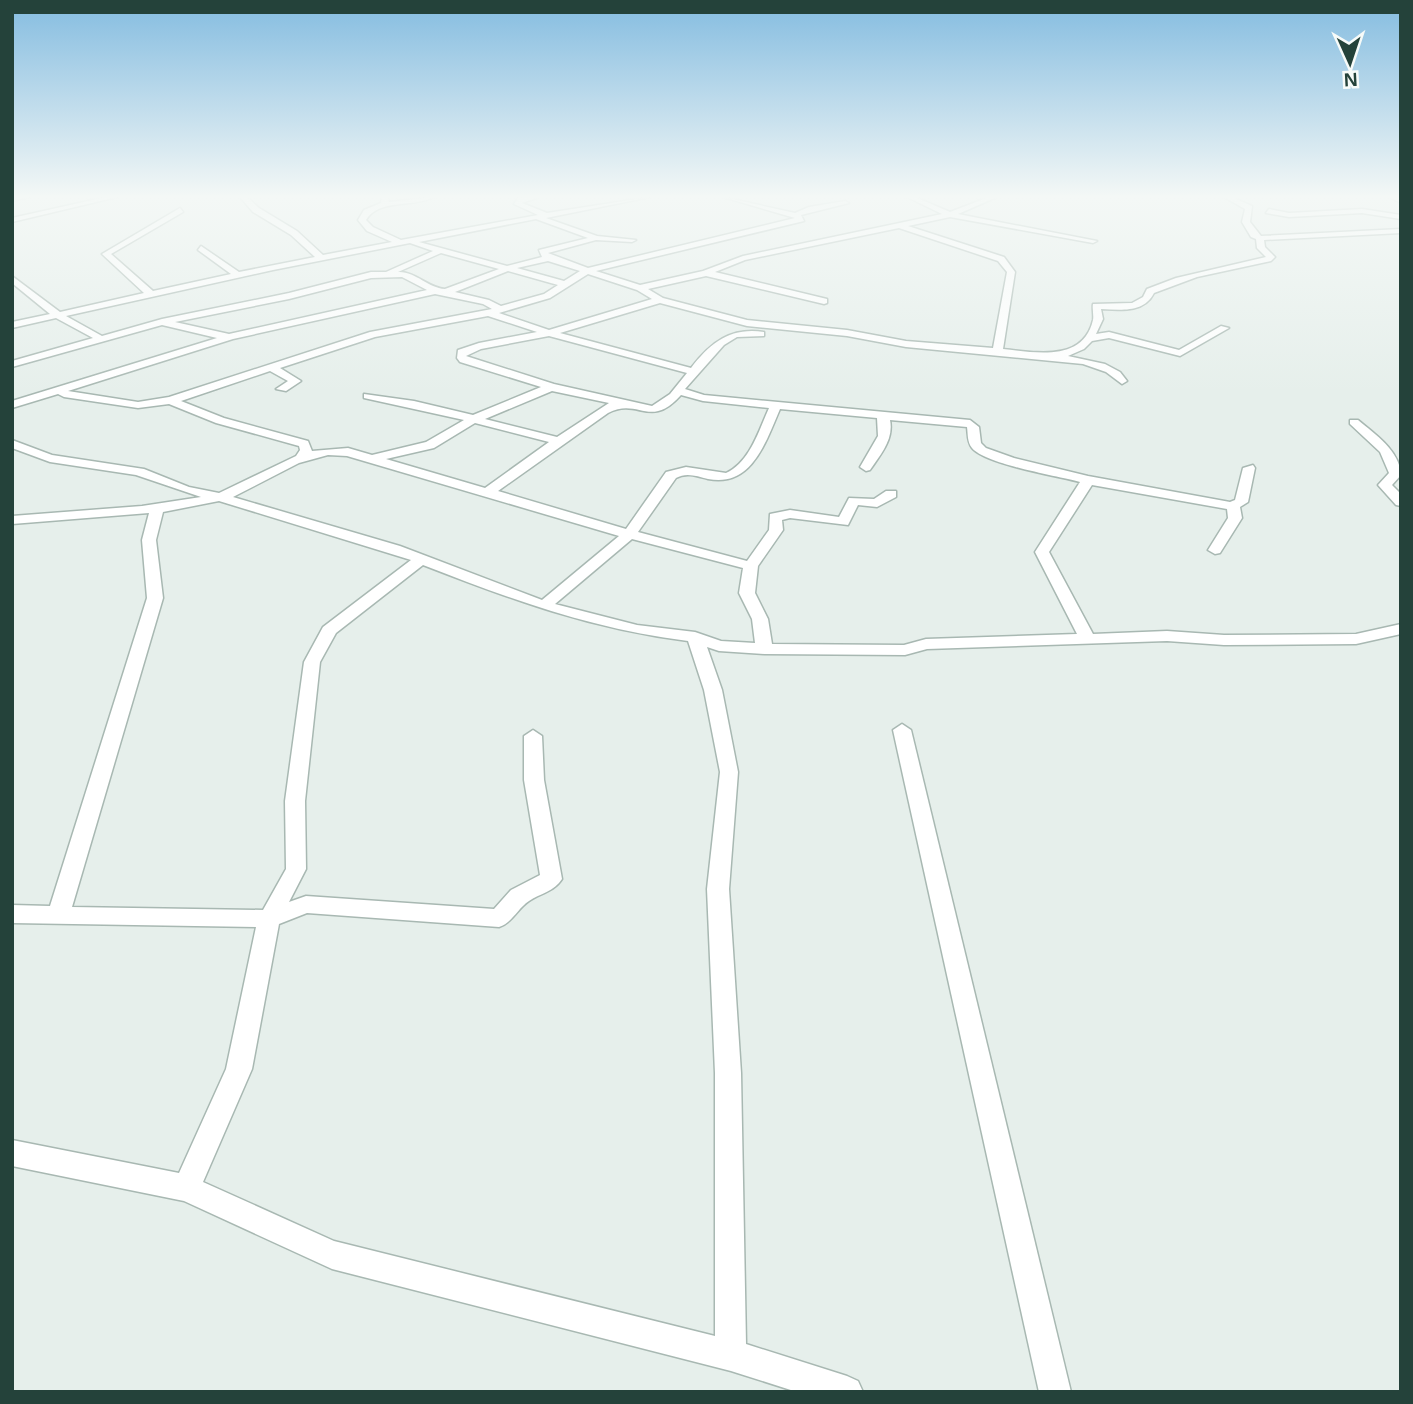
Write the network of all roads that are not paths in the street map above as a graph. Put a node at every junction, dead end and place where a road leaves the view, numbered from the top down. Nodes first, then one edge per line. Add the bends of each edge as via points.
1 (116, 263) edge
2 (221, 263) edge
3 (304, 263) edge
4 (413, 263) edge
5 (488, 263) edge
6 (530, 263) edge
7 (562, 263) edge
8 (618, 263) edge
9 (732, 263) edge
10 (1004, 263) edge
11 (1250, 263) edge
12 (508, 268) junction
13 (587, 271) junction
14 (706, 273) junction
15 (387, 274) junction
16 (597, 274) junction
17 (239, 275) junction
18 (12, 279) edge
19 (578, 279) junction
20 (565, 285) junction
21 (640, 288) junction
22 (440, 291) junction
23 (152, 295) junction
24 (660, 300) junction
25 (824, 301) dead end
26 (494, 311) junction
27 (58, 315) junction
28 (162, 322) junction
29 (12, 325) edge
30 (777, 328) junction
31 (1224, 328) dead end
32 (548, 333) junction
33 (230, 337) junction
34 (1089, 338) junction
35 (100, 339) junction
36 (997, 352) junction
37 (1056, 357) junction
38 (12, 364) edge
39 (271, 367) junction
40 (691, 371) junction
41 (1122, 381) dead end
42 (551, 387) junction
43 (282, 389) dead end
44 (679, 391) junction
45 (50, 394) junction
46 (368, 396) dead end
47 (171, 400) junction
48 (620, 404) junction
49 (12, 405) edge
50 (776, 405) junction
51 (883, 415) junction
52 (474, 419) junction
53 (1354, 422) dead end
54 (559, 441) junction
55 (12, 444) edge
56 (300, 458) junction
57 (367, 460) junction
58 (866, 467) dead end
59 (1250, 468) dead end
60 (1088, 480) junction
61 (487, 493) junction
62 (891, 494) dead end
63 (220, 497) junction
64 (1401, 502) edge
65 (1231, 506) junction
66 (158, 508) junction
67 (14, 522) edge
68 (629, 534) junction
69 (1215, 550) dead end
70 (421, 559) junction
71 (751, 566) junction
72 (544, 606) junction
73 (1401, 629) edge
74 (695, 637) junction
75 (1088, 639) junction
76 (764, 649) junction
77 (902, 730) dead end
78 (533, 736) dead end
79 (12, 914) edge
80 (58, 916) junction
81 (269, 919) junction
82 (12, 1153) edge
83 (186, 1188) junction
84 (731, 1355) junction
85 (814, 1387) edge
86 (847, 1392) edge
87 (1055, 1392) edge

1 - 23 street
2 - 17 street
3 - 17 street
4 - 15 street
5 - 12 street
6 - 12 street
7 - 13 street
8 - 13 street
9 - 14 street
10 - 36 street via 1012,272
11 - 34 street via 1166,284 1126,309 1096,306 1098,319
12 - 20 street
12 - 22 street
13 - 16 street
13 - 19 street
14 - 21 street
14 - 25 street
15 - 22 street via 404,274
15 - 28 street
16 - 19 street
16 - 21 street
17 - 23 street
18 - 27 street
19 - 20 street
20 - 26 street via 547,296
21 - 24 street
22 - 26 street via 486,302
22 - 33 street
23 - 27 street
24 - 30 street
24 - 32 street
26 - 32 street
26 - 39 street via 373,334
27 - 29 street
27 - 35 street
28 - 33 street
28 - 35 street
30 - 36 street
30 - 40 street via 734,334 703,356
31 - 34 street via 1180,353 1108,335
32 - 40 street
32 - 42 street via 478,346 461,356
33 - 45 street
34 - 37 street
35 - 38 street
36 - 37 street
37 - 41 street via 1094,364
39 - 43 street via 296,381
39 - 47 street
40 - 44 street
42 - 48 street
42 - 52 street
44 - 48 street via 654,410
44 - 50 street
45 - 47 street via 81,394 138,405
45 - 49 street
46 - 52 street
47 - 56 street via 209,420 304,444 306,450
48 - 54 street via 605,408
50 - 51 street
50 - 68 street via 749,459 736,473 726,477 683,471 672,474
51 - 58 street via 887,424 882,446
51 - 60 street via 970,424 975,444 982,451
52 - 54 street
52 - 57 street via 429,445
53 - 64 street via 1385,450 1396,472 1385,485
54 - 61 street
55 - 63 street via 50,458 139,472
56 - 57 street via 335,451
56 - 63 street
57 - 61 street
59 - 65 street via 1241,502
60 - 65 street
60 - 75 street via 1042,552
61 - 68 street
62 - 71 street via 877,503 854,501 843,522 790,514 775,517 776,530
63 - 66 street
63 - 70 street
65 - 69 street via 1235,518
66 - 67 street
66 - 80 street via 149,540 155,598
68 - 71 street
68 - 72 street
70 - 72 street
70 - 81 street via 329,630 313,662 295,801 296,869
71 - 76 street via 747,593 760,619
72 - 74 street via 637,630
73 - 75 street via 1356,639
74 - 76 street via 719,646
74 - 84 street via 713,690 729,772 718,889 728,1073
75 - 76 street via 926,644 905,650
77 - 87 street
78 - 81 street via 534,780 551,878 519,896 499,918 306,904
79 - 80 street
80 - 81 street
81 - 83 street via 239,1069
82 - 83 street
83 - 84 street via 332,1255
84 - 85 street
85 - 86 street

